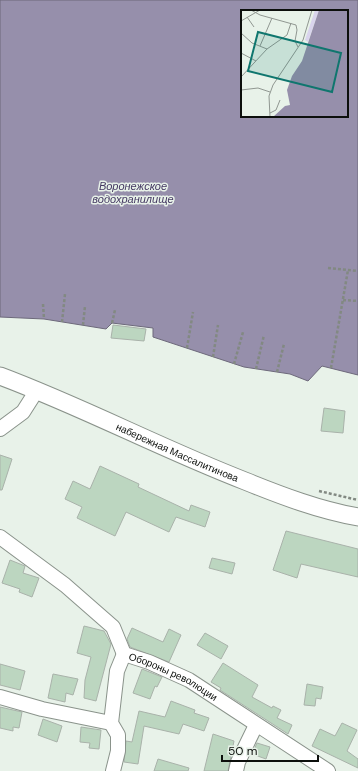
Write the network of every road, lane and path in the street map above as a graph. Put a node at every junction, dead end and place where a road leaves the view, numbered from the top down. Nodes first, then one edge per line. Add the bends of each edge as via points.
1 (328, 268) dead end
2 (348, 270) junction
3 (358, 271) edge
4 (65, 294) dead end
5 (343, 300) junction
6 (358, 301) edge
7 (43, 304) dead end
8 (85, 306) dead end
9 (115, 310) dead end
10 (193, 312) dead end
11 (44, 319) dead end
12 (62, 322) dead end
13 (112, 323) dead end
14 (82, 325) dead end
15 (218, 325) dead end
16 (242, 332) dead end
17 (264, 335) dead end
18 (284, 344) dead end
19 (187, 348) dead end
20 (213, 357) dead end
21 (234, 364) dead end
22 (331, 368) dead end
23 (256, 369) dead end
24 (277, 372) dead end
25 (0, 376) edge
26 (38, 390) junction
27 (0, 428) edge
28 (358, 517) edge
29 (0, 537) edge
30 (124, 654) junction
31 (0, 697) edge
32 (111, 723) junction
33 (256, 725) junction
34 (114, 771) edge
35 (236, 771) edge
36 (328, 771) edge

1 - 2 path
2 - 3 path
2 - 5 path
4 - 12 path
5 - 6 path
5 - 22 path
7 - 11 path
8 - 14 path
9 - 13 path
10 - 19 path
15 - 20 path
16 - 21 path
17 - 23 path
18 - 24 path
25 - 26 main road, набережная Массалитинова
26 - 27 street via 23,412
26 - 28 main road, набережная Массалитинова via 214,469 285,497
29 - 30 street, Обороны революции via 65,585 113,627
30 - 32 street via 117,671
30 - 33 street, Обороны революции via 189,680
31 - 32 street via 42,709
32 - 34 street via 118,735
33 - 35 street
33 - 36 street, Обороны революции

